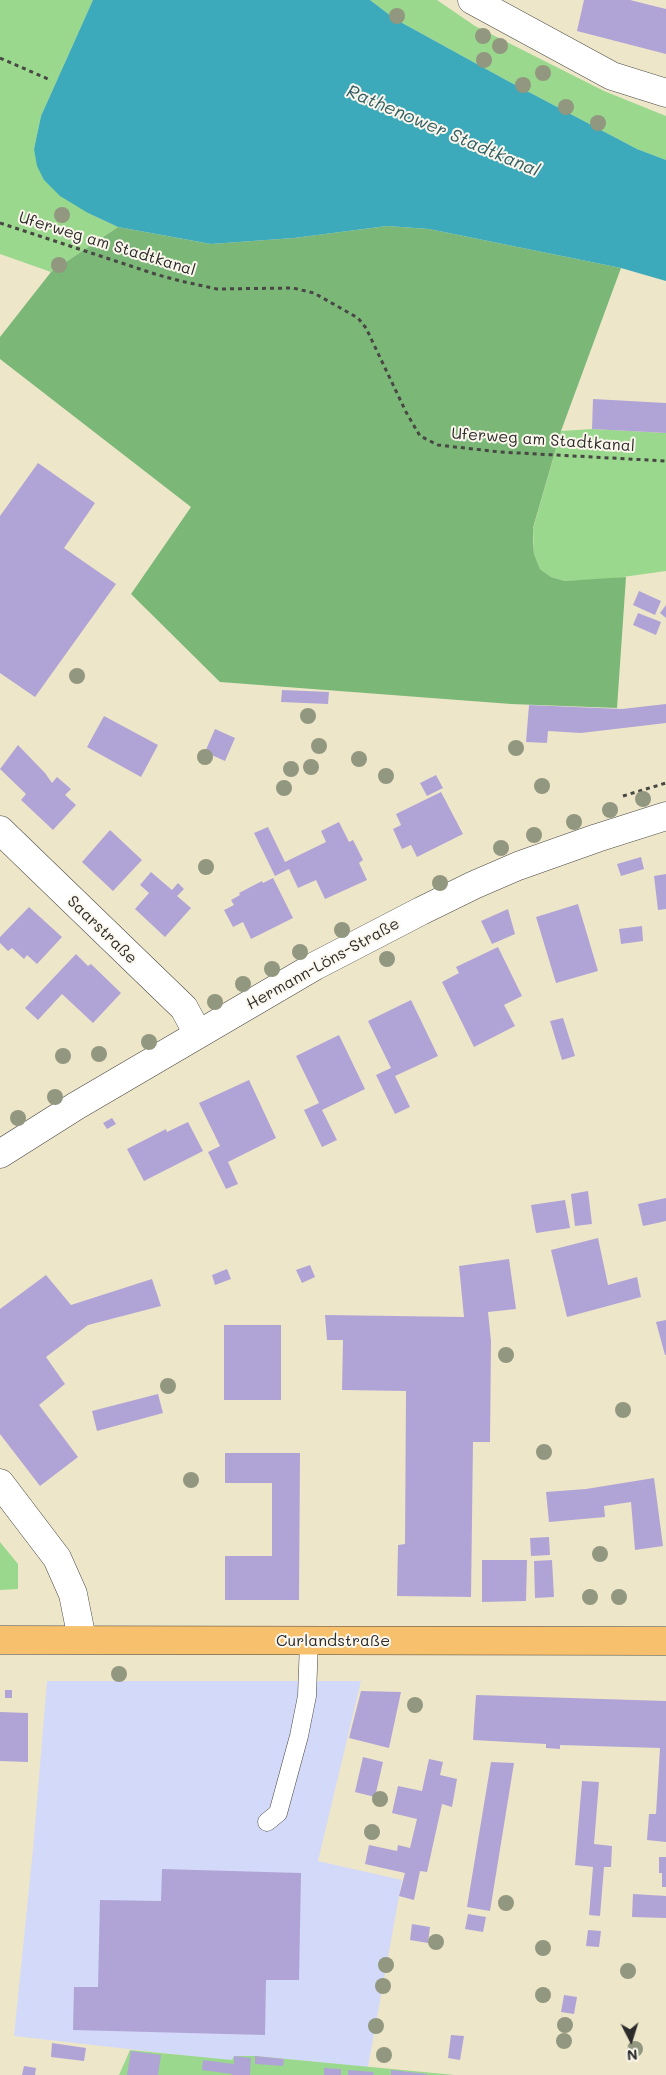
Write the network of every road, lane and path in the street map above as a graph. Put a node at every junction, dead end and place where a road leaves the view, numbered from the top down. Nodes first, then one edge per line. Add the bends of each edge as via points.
1 (472, 0) edge
2 (0, 58) edge
3 (48, 79) dead end
4 (666, 93) edge
5 (0, 223) edge
6 (666, 461) edge
7 (666, 816) edge
8 (0, 830) edge
9 (198, 1034) junction
10 (0, 1154) edge
11 (0, 1483) edge
12 (82, 1639) junction
13 (0, 1640) edge
14 (309, 1640) junction
15 (666, 1641) edge
16 (267, 1822) dead end

1 - 4 street via 612,76
2 - 3 path
5 - 6 path, Uferweg am Stadtkanal via 185,282 217,289 293,288 314,293 358,318 420,436 438,445 500,452
7 - 9 street, Hermann-Löns-Straße via 572,846 474,885 315,966
8 - 9 street, Saarstraße via 184,1008
9 - 10 street, Hermann-Löns-Straße
11 - 12 street via 57,1558 73,1594
12 - 13 main road, Curlandstraße
12 - 14 main road, Curlandstraße
14 - 15 main road, Curlandstraße
14 - 16 lane via 307,1696 299,1736 278,1812

